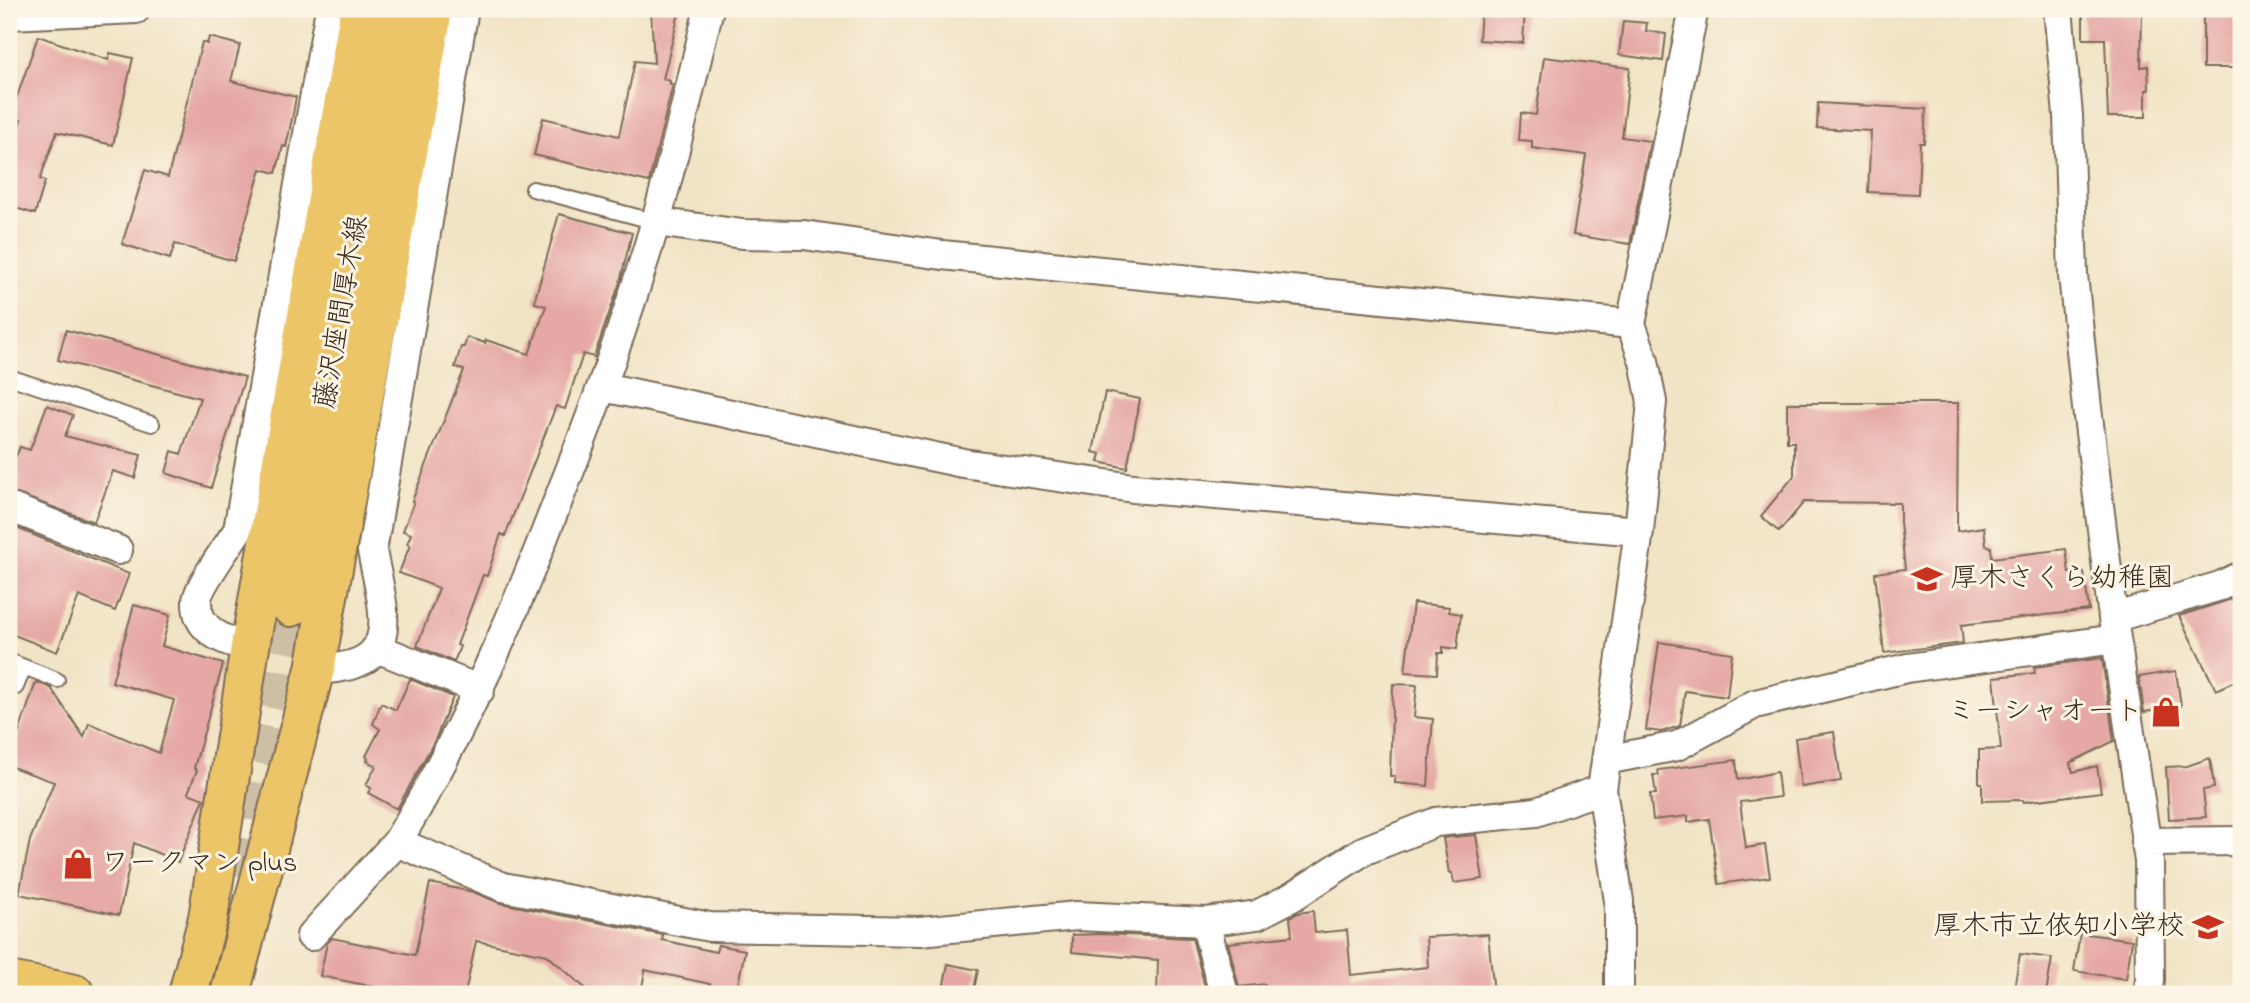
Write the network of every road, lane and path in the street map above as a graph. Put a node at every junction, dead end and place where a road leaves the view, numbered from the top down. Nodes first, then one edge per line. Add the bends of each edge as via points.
1 (136, 9) edge
2 (709, 9) edge
3 (1694, 9) edge
4 (2058, 9) edge
5 (396, 14) edge
6 (9, 15) edge
7 (533, 190) dead end
8 (656, 222) junction
9 (1630, 324) junction
10 (9, 377) edge
11 (603, 387) junction
12 (152, 424) dead end
13 (9, 507) edge
14 (1639, 531) junction
15 (118, 550) dead end
16 (2241, 576) edge
17 (291, 607) tunnel mouth
18 (2115, 629) junction
19 (250, 647) junction
20 (377, 648) junction
21 (9, 661) edge
22 (24, 667) junction
23 (315, 669) junction
24 (57, 680) dead end
25 (16, 687) dead end
26 (480, 690) junction
27 (1606, 760) junction
28 (1602, 789) junction
29 (2241, 841) edge
30 (397, 842) junction
31 (2145, 842) junction
32 (1205, 922) junction
33 (310, 936) dead end
34 (9, 981) edge
35 (75, 994) edge
36 (188, 994) edge
37 (230, 994) edge
38 (1224, 994) edge
39 (1619, 994) edge
40 (2148, 994) edge

1 - 6 street
2 - 8 street
3 - 9 street
4 - 18 street via 2068,115 2073,275
5 - 17 main road, 藤沢座間厚木線
5 - 19 main road
5 - 19 street via 238,530 196,600 201,619 212,634
5 - 20 street via 372,551 385,620
5 - 23 main road
7 - 8 lane
8 - 9 street via 742,234 804,235 942,256
8 - 11 street
9 - 14 street via 1652,402
10 - 12 lane
11 - 14 street via 963,463 1133,488
11 - 26 street
13 - 15 street
14 - 27 street
16 - 18 street
18 - 27 street via 1894,671 1755,704 1677,746
18 - 31 street
19 - 36 main road via 208,918
20 - 23 street via 357,663
20 - 26 street
21 - 22 lane
22 - 24 lane
22 - 25 lane
23 - 37 main road
26 - 30 street
27 - 28 street
28 - 32 street via 1536,812 1436,822 1363,850 1257,915
28 - 39 street via 1619,901
29 - 31 street
30 - 32 street via 503,887 710,927 920,931 1077,916
30 - 33 street
31 - 40 street via 2149,861
32 - 38 street
34 - 35 main road

